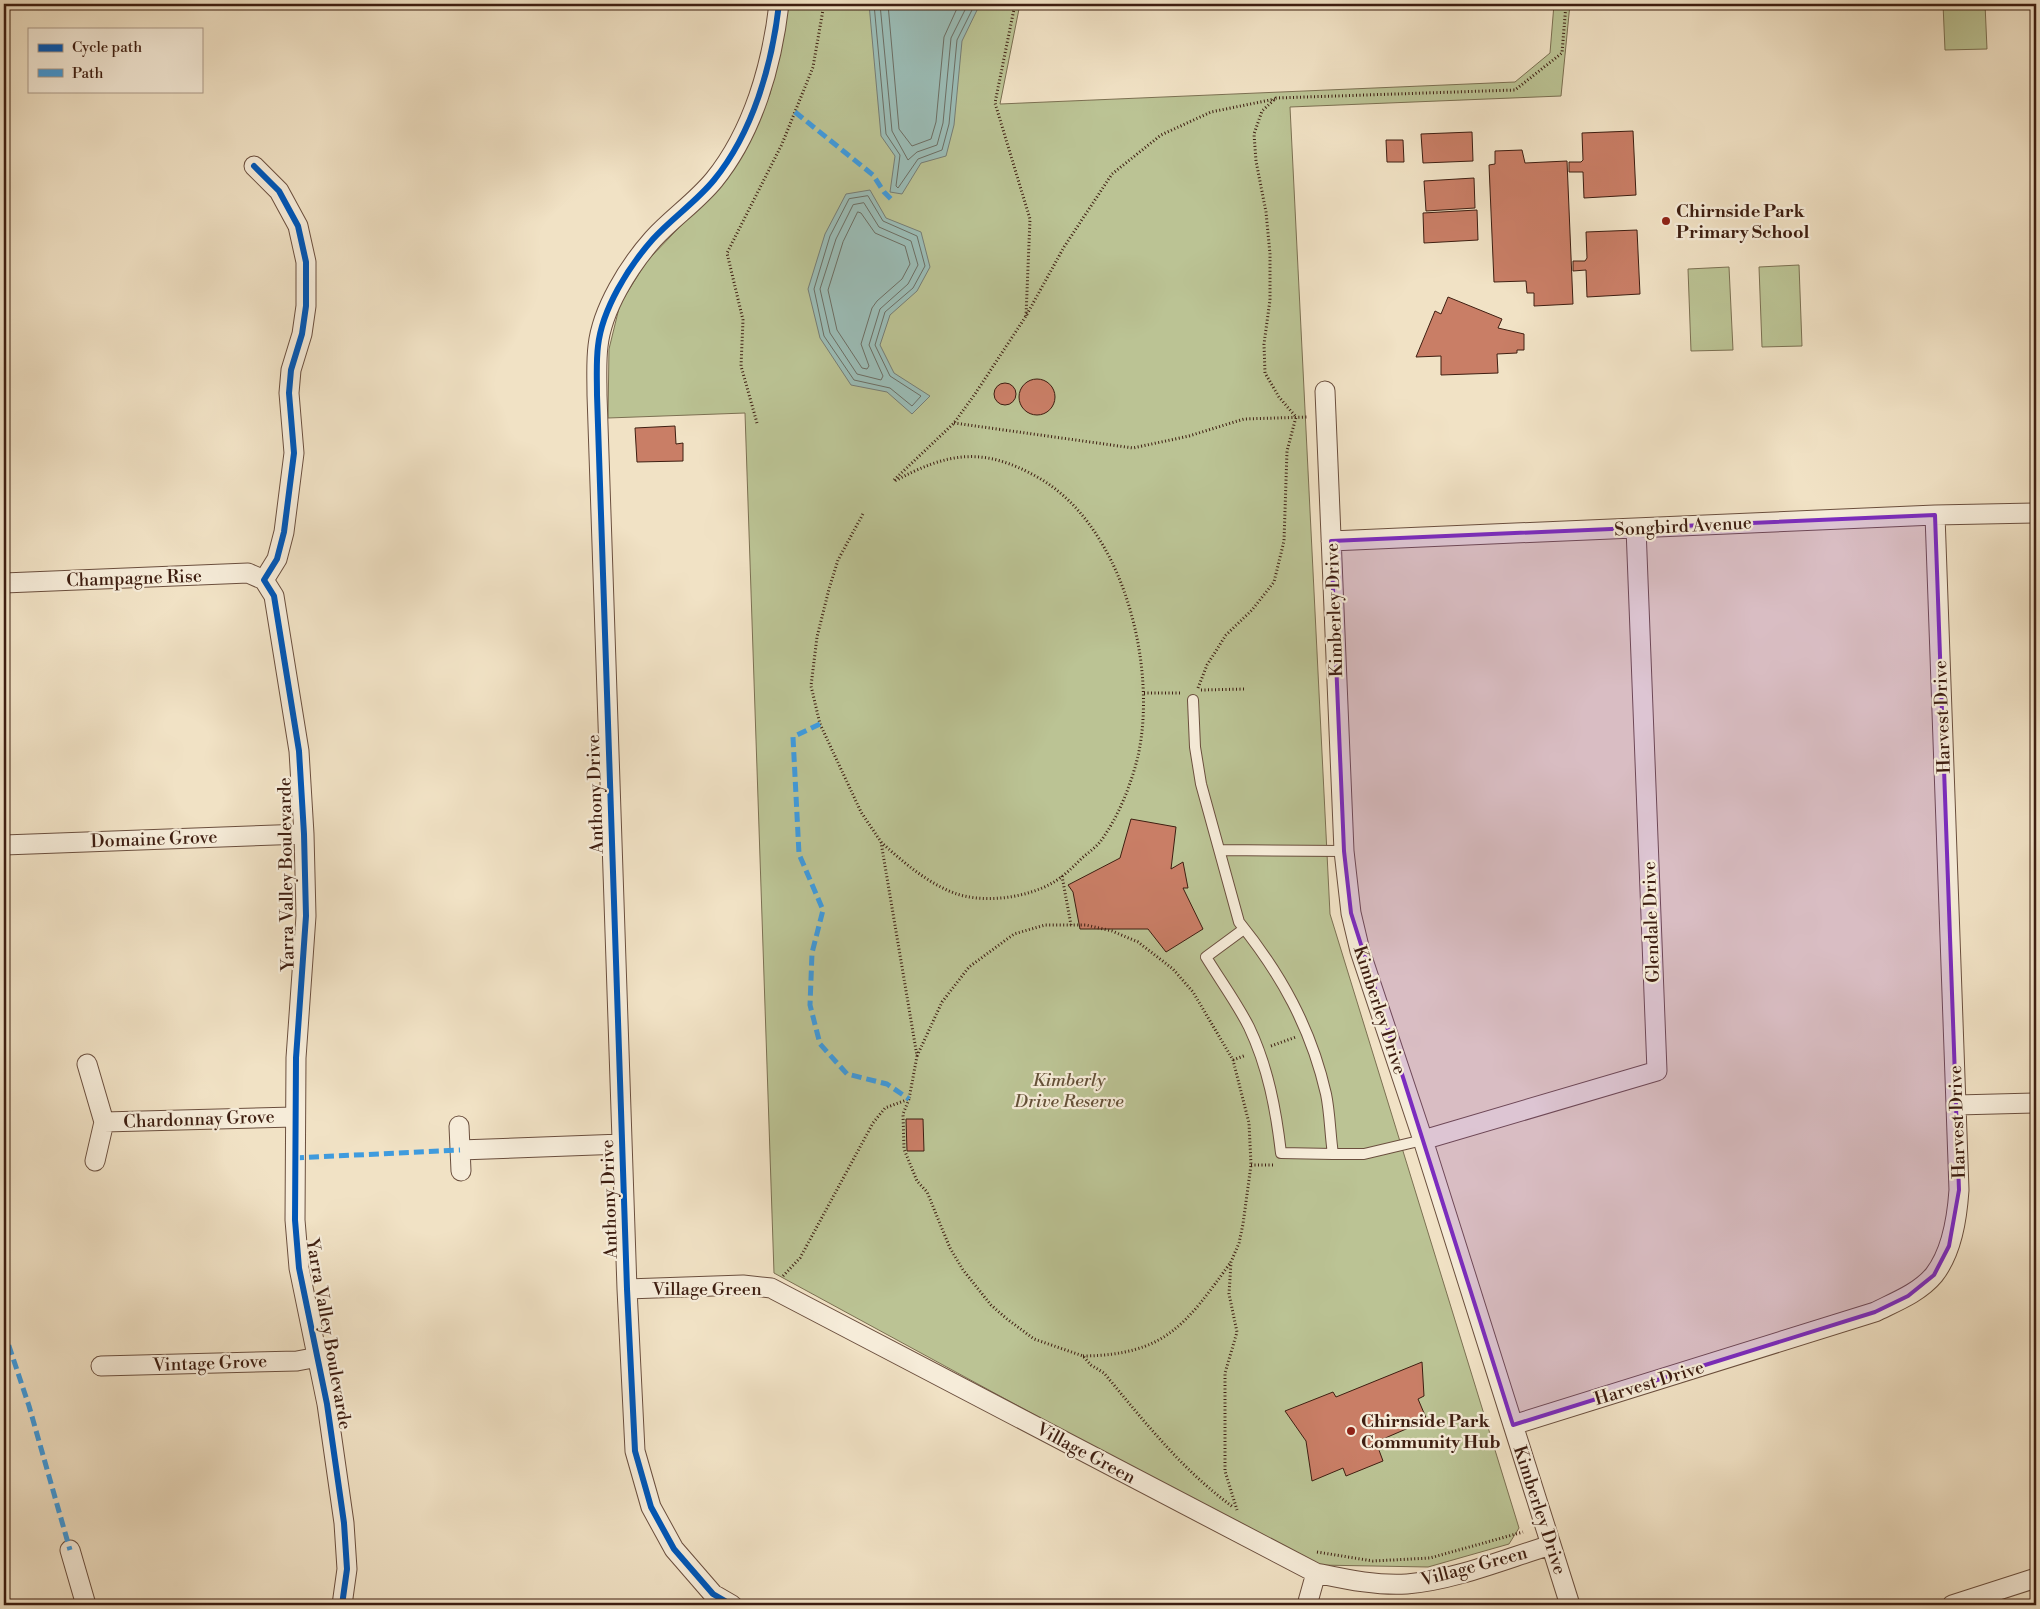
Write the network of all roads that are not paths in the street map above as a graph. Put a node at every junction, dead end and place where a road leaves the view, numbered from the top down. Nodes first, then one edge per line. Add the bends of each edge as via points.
1 (779, 4) edge
2 (254, 166) dead end
3 (1325, 391) dead end
4 (2036, 514) edge
5 (1935, 515) junction
6 (1636, 528) junction
7 (1331, 541) junction
8 (264, 580) junction
9 (4, 583) edge
10 (1194, 694) road end
11 (304, 834) junction
12 (4, 845) edge
13 (1220, 850) junction
14 (1344, 851) junction
15 (1244, 928) junction
16 (87, 1064) dead end
17 (2036, 1102) edge
18 (1956, 1105) junction
19 (294, 1117) junction
20 (104, 1122) junction
21 (459, 1126) dead end
22 (1423, 1140) junction
23 (622, 1144) junction
24 (460, 1150) junction
25 (1333, 1154) junction
26 (95, 1161) dead end
27 (461, 1171) dead end
28 (627, 1290) junction
29 (318, 1357) junction
30 (101, 1366) dead end
31 (1513, 1425) junction
32 (1551, 1545) junction
33 (70, 1550) dead end
34 (1316, 1573) junction
35 (2036, 1578) edge
36 (710, 1600) edge
37 (86, 1605) edge
38 (342, 1605) edge
39 (732, 1605) edge
40 (1307, 1605) edge
41 (1570, 1605) edge
42 (1952, 1605) edge

1 - 23 street, Anthony Drive via 768,65 755,107 737,144 714,180 654,238 631,268 611,303 598,345 597,405
2 - 8 street via 279,191 298,226 306,262 306,306 289,393 294,453 284,532 277,558
3 - 7 street, Kimberley Drive
4 - 5 street, Songbird Avenue
5 - 6 street, Songbird Avenue
5 - 18 street, Harvest Drive
6 - 7 street, Songbird Avenue
6 - 22 street, Glendale Drive via 1657,1071
7 - 14 street, Kimberley Drive
8 - 9 street, Champagne Rise via 248,574
8 - 11 street, Yarra Valley Boulevarde via 274,596 295,722
10 - 13 lane via 1195,746 1201,784
11 - 12 street, Domaine Grove
11 - 19 street, Yarra Valley Boulevarde via 305,925
13 - 14 lane
13 - 15 lane via 1239,922
14 - 22 street, Kimberley Drive via 1351,913 1360,951
15 - 25 lane via 1288,991 1308,1033 1326,1096
15 - 25 lane via 1206,958 1249,1027 1270,1083 1281,1153
16 - 20 street, Chardonnay Grove
17 - 18 street
18 - 31 street, Harvest Drive via 1957,1219 1949,1246 1934,1275 1908,1296 1875,1312
19 - 20 street, Chardonnay Grove
19 - 29 street, Yarra Valley Boulevarde via 299,1268
20 - 26 street, Chardonnay Grove
21 - 24 street
22 - 25 lane via 1364,1154
22 - 31 street, Kimberley Drive
23 - 24 street
23 - 28 street, Anthony Drive
24 - 27 street
28 - 34 street, Village Green via 743,1285 771,1288
28 - 36 street, Anthony Drive via 632,1424 642,1483 650,1507 674,1549
29 - 30 street, Vintage Grove via 297,1361
29 - 38 street, Yarra Valley Boulevarde via 344,1523 347,1569
31 - 32 street, Kimberley Drive
32 - 34 street, Village Green via 1452,1575 1407,1584 1360,1582
32 - 41 street, Kimberley Drive
33 - 37 street
34 - 40 street
35 - 42 street
36 - 39 street, Anthony Drive

